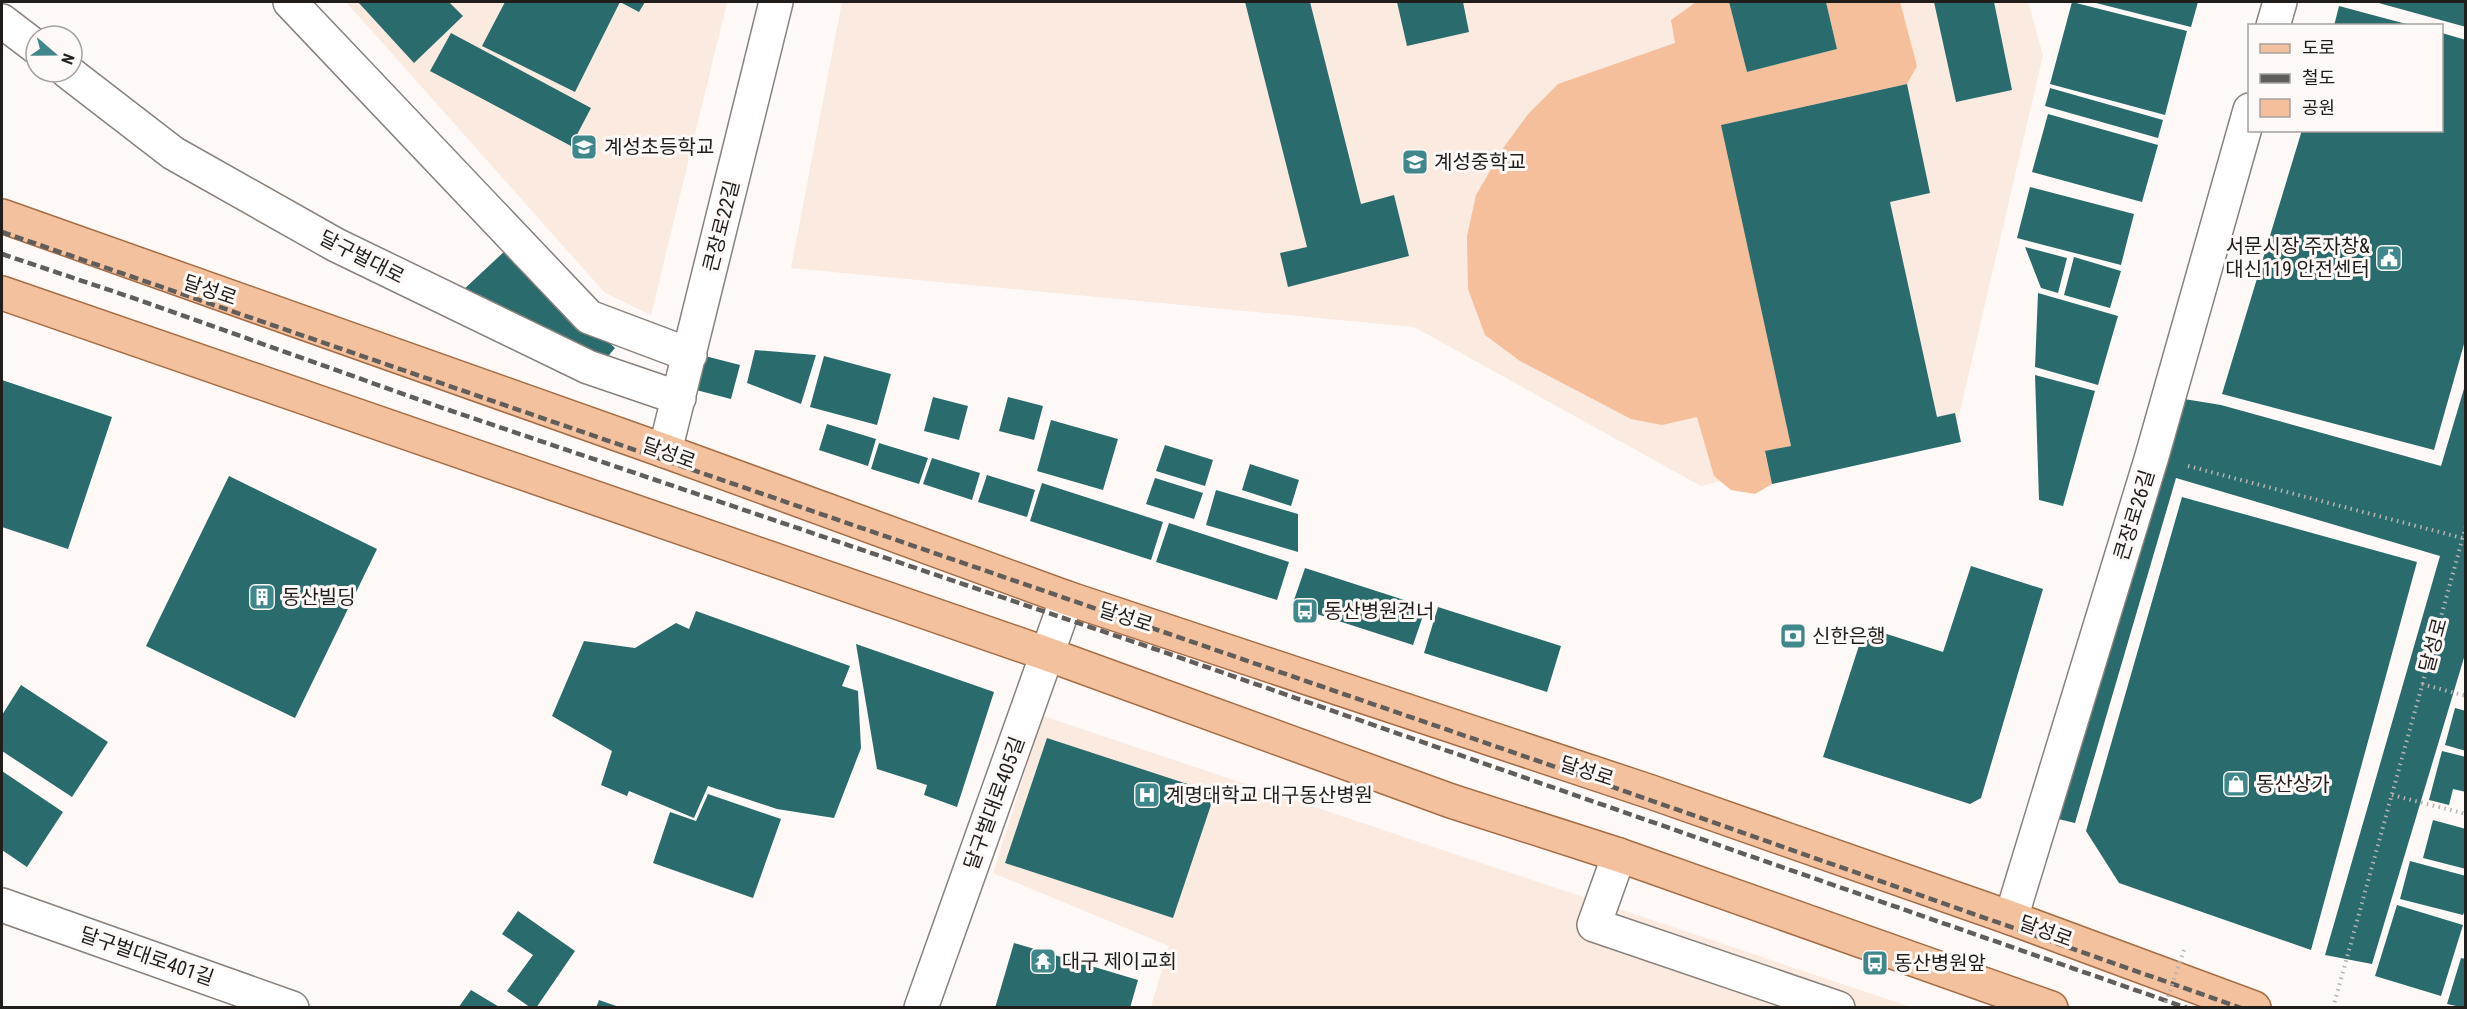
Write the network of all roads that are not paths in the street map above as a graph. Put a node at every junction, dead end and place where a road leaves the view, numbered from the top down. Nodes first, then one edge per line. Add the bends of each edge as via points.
1 (290, 2) edge
2 (776, 2) edge
3 (2280, 2) edge
4 (2, 21) edge
5 (2274, 24) edge
6 (24, 38) edge
7 (84, 84) edge
8 (2248, 117) edge
9 (2, 216) edge
10 (2, 293) edge
11 (690, 355) junction
12 (679, 398) junction
13 (665, 451) junction
14 (1067, 598) junction
15 (1047, 654) junction
16 (1619, 855) junction
17 (2, 905) edge
18 (2011, 918) junction
19 (292, 1008) edge
20 (921, 1008) edge
21 (1838, 1008) edge
22 (2051, 1008) edge
23 (2254, 1008) edge

1 - 11 street via 589,317
2 - 11 street, 큰장로22길
3 - 5 street
4 - 6 street
7 - 12 street, 달구벌대로 via 173,153 336,245 588,367
8 - 18 street, 큰장로26길 via 2152,456
9 - 13 main road, 달성로
10 - 15 main road
11 - 12 street, 큰장로22길
12 - 13 street, 큰장로22길
13 - 14 main road, 달성로
14 - 15 street, 달구벌대로405길
14 - 18 main road, 달성로 via 1652,792
15 - 16 main road via 1451,801
15 - 20 street, 달구벌대로405길
16 - 21 street via 1594,926
16 - 22 main road
17 - 19 street, 달구벌대로401길
18 - 23 main road, 달성로

